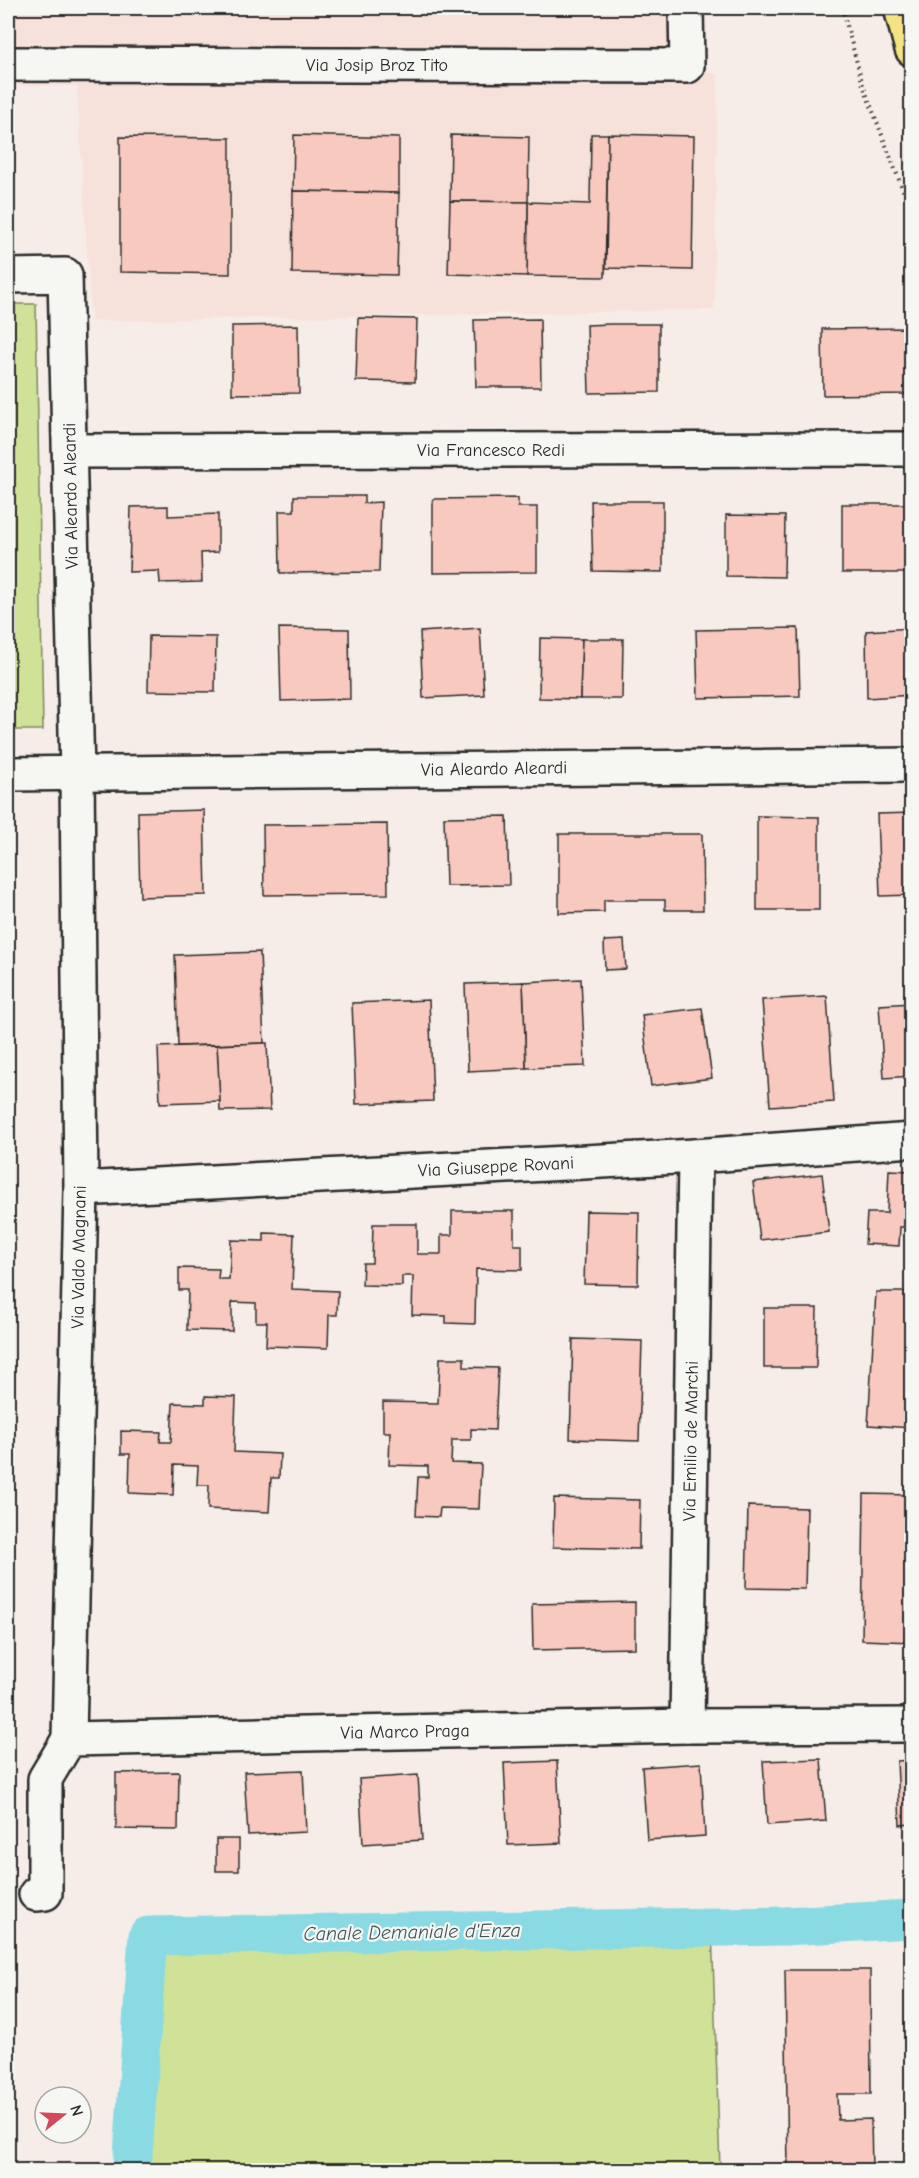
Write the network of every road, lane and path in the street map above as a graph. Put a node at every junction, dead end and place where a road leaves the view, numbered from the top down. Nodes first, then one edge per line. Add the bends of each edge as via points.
1 (686, 8) edge
2 (842, 8) edge
3 (901, 8) edge
4 (912, 49) edge
5 (8, 63) edge
6 (912, 214) edge
7 (8, 276) edge
8 (912, 448) edge
9 (70, 451) junction
10 (912, 765) edge
11 (8, 774) edge
12 (77, 774) junction
13 (912, 1140) edge
14 (695, 1156) junction
15 (81, 1189) junction
16 (912, 1725) edge
17 (687, 1726) junction
18 (69, 1739) junction
19 (36, 1894) dead end

1 - 5 street, Via Josip Broz Tito via 687,66
2 - 6 path via 863,85
3 - 4 main road
7 - 9 street, Via Aleardo Aleardi via 65,275
8 - 9 street, Via Francesco Redi
9 - 12 street, Via Aleardo Aleardi
10 - 12 street, Via Aleardo Aleardi
11 - 12 street, Via Aleardo Aleardi
12 - 15 street, Via Valdo Magnani
13 - 14 street, Via Giuseppe Rovani
14 - 15 street, Via Giuseppe Rovani
14 - 17 street, Via Emilio de Marchi
15 - 18 street, Via Valdo Magnani
16 - 17 street, Via Marco Praga
17 - 18 street, Via Marco Praga
18 - 19 street via 45,1779 45,1893

